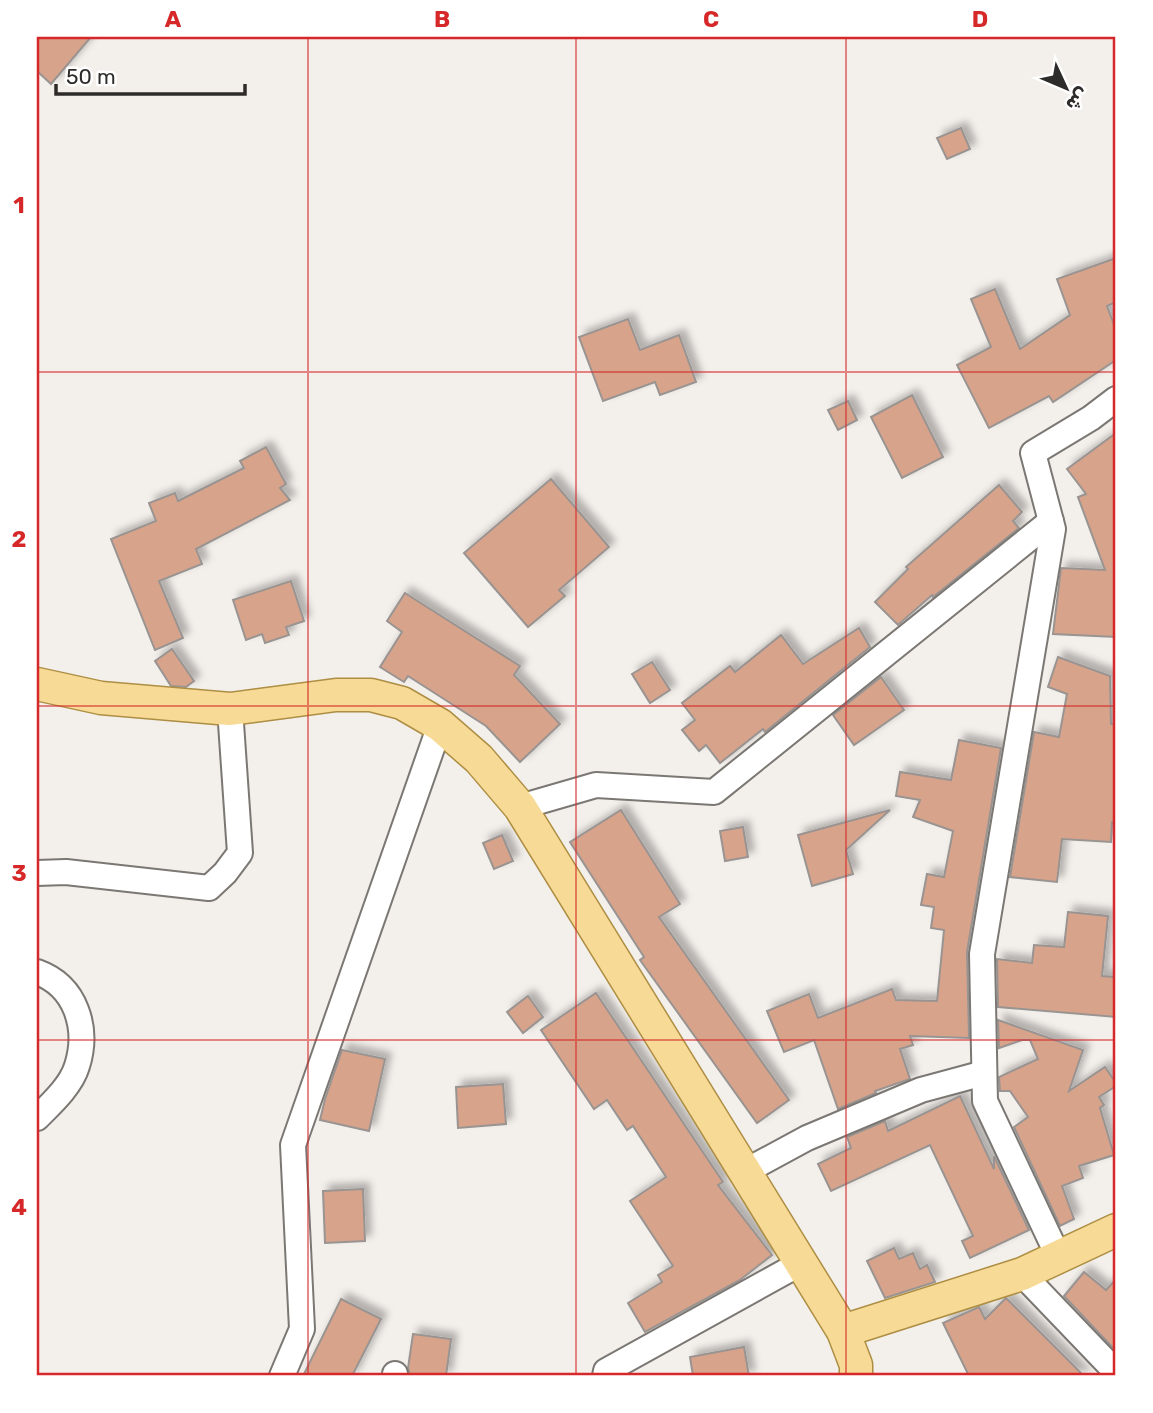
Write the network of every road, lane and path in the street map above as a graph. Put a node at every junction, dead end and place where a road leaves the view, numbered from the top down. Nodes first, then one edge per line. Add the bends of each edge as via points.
1 (1116, 399) edge
2 (1051, 521) junction
3 (37, 684) edge
4 (230, 709) junction
5 (440, 725) junction
6 (520, 807) junction
7 (37, 873) edge
8 (37, 972) edge
9 (984, 1073) junction
10 (37, 1118) edge
11 (746, 1171) junction
12 (1116, 1230) edge
13 (1059, 1258) junction
14 (801, 1263) junction
15 (1022, 1274) junction
16 (843, 1331) junction
17 (860, 1372) edge
18 (1116, 1372) edge
19 (282, 1376) edge
20 (604, 1376) edge

1 - 2 street via 1033,453
2 - 6 street via 714,792 596,785
2 - 9 street via 1054,529 982,954
3 - 4 main road via 101,698
4 - 5 main road via 336,695 372,695 402,703
4 - 7 street via 240,853 209,888 66,872
5 - 6 main road
5 - 19 street via 293,1145 302,1329
6 - 11 main road
8 - 10 street via 50,976 68,994 80,1015 83,1035 77,1068
9 - 11 street via 922,1090 807,1138
9 - 13 street via 985,1101
11 - 14 main road
12 - 13 main road
13 - 15 main road
14 - 16 main road
14 - 20 street
15 - 16 main road
15 - 18 street
16 - 17 main road

